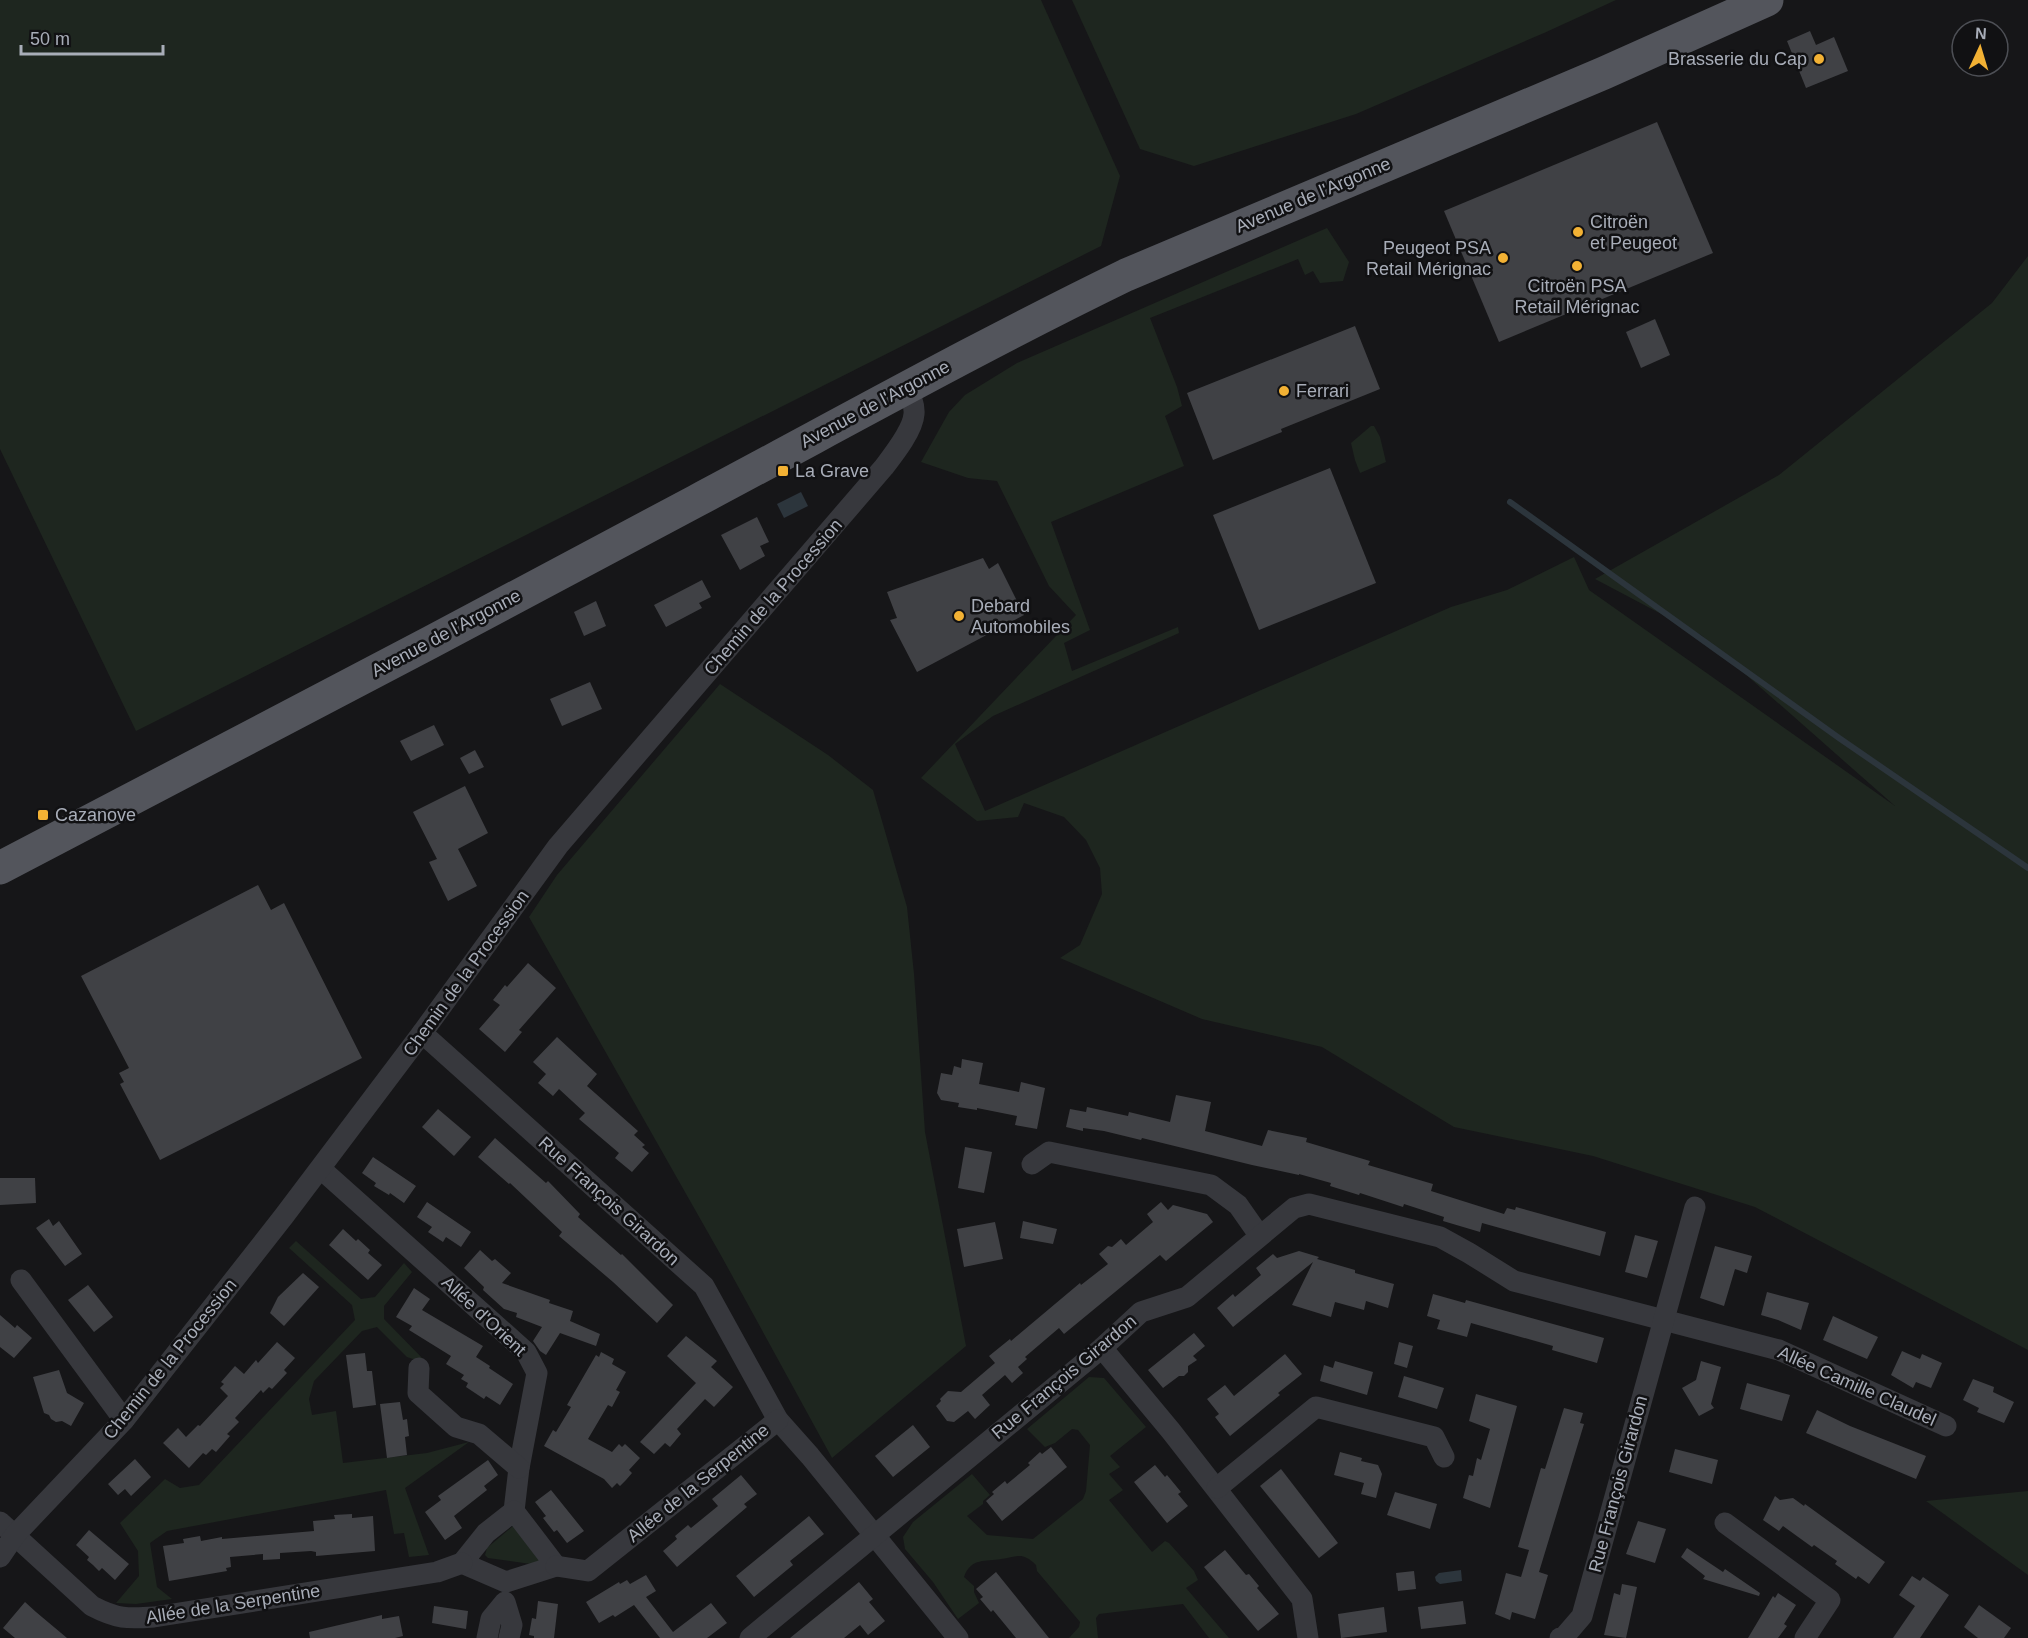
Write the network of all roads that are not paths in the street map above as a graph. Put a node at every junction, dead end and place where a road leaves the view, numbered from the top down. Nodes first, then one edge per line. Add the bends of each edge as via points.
1 (1768, 1) edge
2 (906, 387) junction
3 (0, 868) edge
4 (422, 1033) junction
5 (1032, 1164) dead end
6 (321, 1169) junction
7 (1695, 1207) dead end
8 (1259, 1235) junction
9 (21, 1280) dead end
10 (1663, 1321) junction
11 (1102, 1348) junction
12 (418, 1368) dead end
13 (124, 1420) junction
14 (778, 1420) junction
15 (1946, 1425) dead end
16 (1444, 1457) dead end
17 (519, 1468) junction
18 (1217, 1488) junction
19 (514, 1511) junction
20 (1725, 1523) dead end
21 (7, 1528) edge
22 (874, 1536) junction
23 (0, 1557) edge
24 (462, 1563) junction
25 (556, 1566) junction
26 (505, 1592) junction
27 (487, 1638) edge
28 (509, 1638) edge
29 (750, 1638) edge
30 (958, 1638) edge
31 (1308, 1638) edge
32 (1560, 1638) edge
33 (1805, 1638) edge

1 - 2 main road, Avenue de l'Argonne via 1126,275
2 - 3 main road, Avenue de l'Argonne
2 - 4 street, Chemin de la Procession via 914,414 885,467 558,846
4 - 6 street, Chemin de la Procession
4 - 14 street, Rue François Girardon via 704,1286
5 - 8 street via 1049,1152 1211,1185 1238,1205
6 - 13 street, Chemin de la Procession
6 - 17 street, Allée d'Orient via 526,1352 537,1373
7 - 10 street, Rue François Girardon
8 - 10 street, Rue François Girardon via 1294,1208 1309,1204 1440,1238 1514,1281
8 - 11 street, Rue François Girardon via 1187,1297 1141,1312
9 - 13 street
10 - 15 street, Allée Camille Claudel via 1779,1350
10 - 32 street, Rue François Girardon via 1582,1616
11 - 18 street
11 - 22 street, Rue François Girardon
12 - 17 street via 418,1393 456,1427 479,1434
13 - 21 street, Chemin de la Procession
14 - 22 street, Rue François Girardon
14 - 25 street, Allée de la Serpentine via 588,1571
16 - 18 street via 1434,1437 1316,1407
17 - 19 street, Allée d'Orient
18 - 31 street via 1302,1599
19 - 24 street via 486,1533
19 - 25 street
20 - 33 street via 1830,1600
21 - 23 street, Chemin de la Procession
21 - 24 street, Allée de la Serpentine via 92,1606 110,1616 128,1619 437,1572
22 - 29 street
22 - 30 street, Rue François Girardon
24 - 26 street
25 - 26 street
26 - 27 street via 491,1619
26 - 28 street via 512,1625

